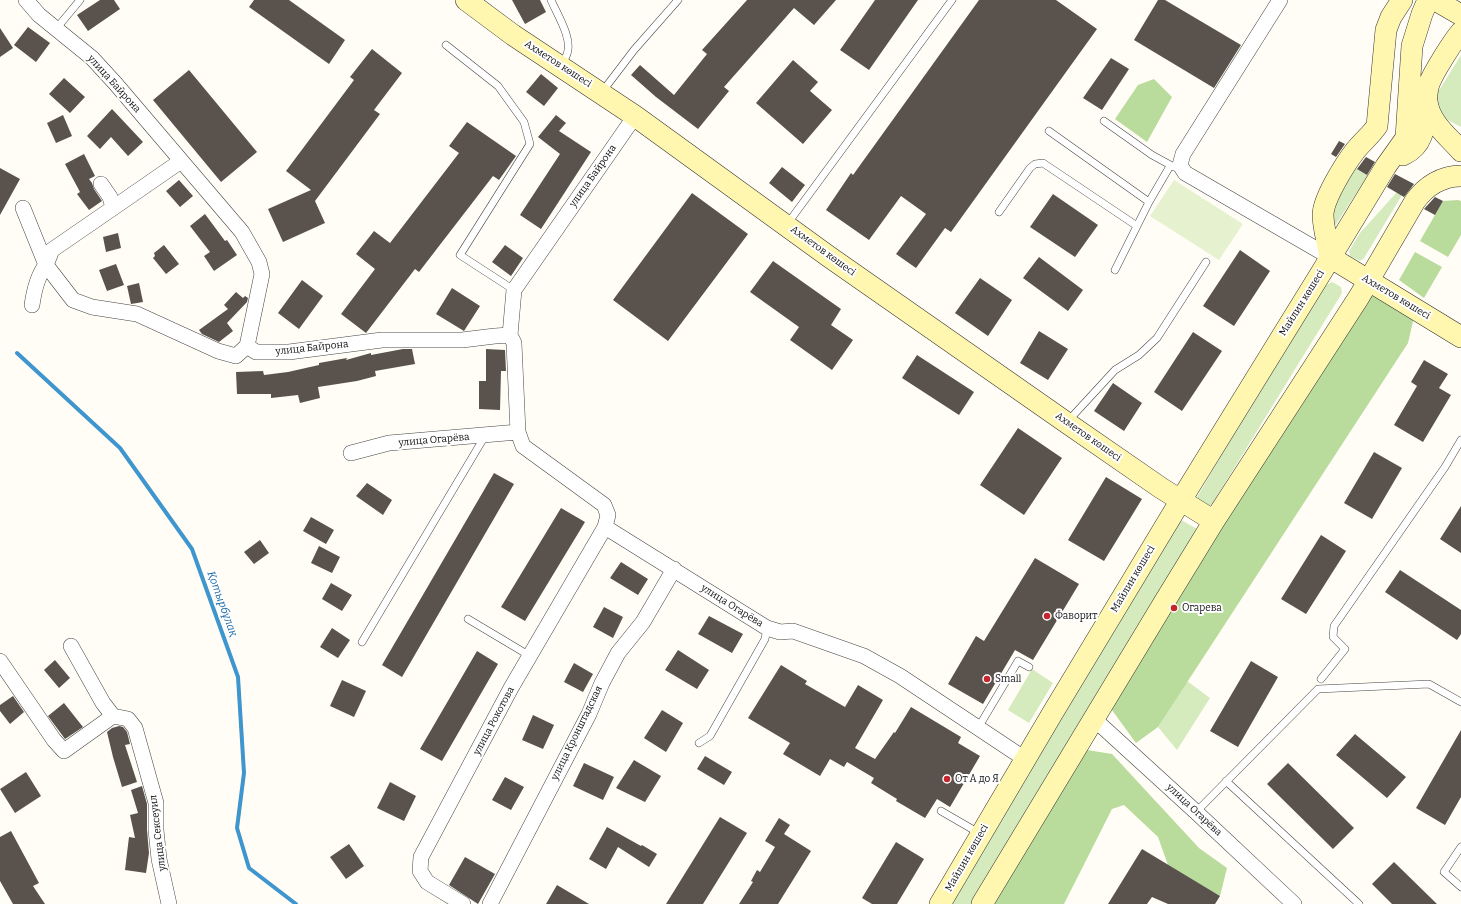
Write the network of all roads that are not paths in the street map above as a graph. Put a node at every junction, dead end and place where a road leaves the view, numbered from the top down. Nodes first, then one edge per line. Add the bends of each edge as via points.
1 (26, 0) edge
2 (80, 0) edge
3 (466, 0) edge
4 (551, 0) edge
5 (678, 0) edge
6 (952, 0) edge
7 (1280, 0) edge
8 (1400, 2) edge
9 (1442, 2) edge
10 (1461, 15) edge
11 (56, 29) junction
12 (1461, 32) edge
13 (446, 45) dead end
14 (560, 65) junction
15 (602, 92) junction
16 (1427, 98) junction
17 (635, 116) junction
18 (1104, 121) dead end
19 (1049, 131) dead end
20 (1461, 151) edge
21 (181, 161) junction
22 (1170, 166) junction
23 (1386, 166) junction
24 (1185, 173) junction
25 (1461, 176) edge
26 (101, 184) dead end
27 (1149, 202) junction
28 (23, 208) dead end
29 (113, 208) junction
30 (999, 212) dead end
31 (786, 225) junction
32 (1137, 226) junction
33 (1330, 258) junction
34 (1206, 262) dead end
35 (46, 265) junction
36 (1115, 270) dead end
37 (1369, 281) junction
38 (514, 290) junction
39 (32, 305) dead end
40 (510, 335) junction
41 (1461, 337) edge
42 (247, 346) junction
43 (1067, 423) junction
44 (518, 432) junction
45 (486, 435) junction
46 (1461, 440) edge
47 (351, 452) dead end
48 (1181, 500) junction
49 (1214, 522) junction
50 (605, 527) junction
51 (674, 569) junction
52 (468, 619) dead end
53 (767, 628) junction
54 (362, 642) dead end
55 (71, 646) dead end
56 (530, 656) junction
57 (0, 661) edge
58 (1029, 667) dead end
59 (1320, 679) dead end
60 (1461, 702) edge
61 (113, 716) junction
62 (1093, 718) junction
63 (978, 728) junction
64 (699, 743) dead end
65 (1025, 759) junction
66 (1226, 781) junction
67 (941, 811) dead end
68 (1196, 812) junction
69 (981, 834) junction
70 (1461, 847) edge
71 (1461, 887) edge
72 (169, 904) edge
73 (463, 904) edge
74 (490, 904) edge
75 (940, 904) edge
76 (982, 904) edge
77 (1294, 904) edge
78 (1359, 904) edge

1 - 11 street, улица Байрона
2 - 11 lane
3 - 14 street, Ахметов көшесі via 513,35
4 - 14 lane via 568,39 567,55
5 - 15 lane via 634,50
6 - 31 lane
7 - 24 street via 1183,154 1180,165
8 - 33 street via 1388,23 1385,38 1378,126 1354,152 1326,202 1323,214
9 - 10 street
9 - 23 street, Майлин көшесі via 1422,14 1412,46 1406,138
11 - 21 street, улица Байрона via 92,58
12 - 16 street via 1429,84
13 - 38 lane via 498,86 524,122 526,129 530,144 460,255
14 - 15 street, Ахметов көшесі
15 - 17 street, Ахметов көшесі
16 - 20 street via 1433,119
16 - 23 street via 1423,131 1417,144 1408,153
17 - 31 street, Ахметов көшесі
17 - 38 street, улица Байрона
18 - 22 lane
19 - 27 lane
21 - 29 street
21 - 42 street, улица Байрона via 242,232 259,262 262,274
22 - 24 lane
22 - 27 lane
23 - 33 street, Майлин көшесі
24 - 33 street
25 - 37 street via 1440,180 1422,192
26 - 29 street via 110,196
27 - 32 lane
28 - 35 street
29 - 35 street via 52,250
30 - 32 lane via 1030,168 1043,163
31 - 43 street, Ахметов көшесі
32 - 36 lane
33 - 37 street, Ахметов көшесі
33 - 48 street, Майлин көшесі
34 - 43 lane via 1157,338 1139,355 1115,370
35 - 39 street via 34,289
35 - 42 street via 73,300 92,307 137,314 218,352 236,356
37 - 41 street, Ахметов көшесі
37 - 49 street
38 - 40 street, улица Байрона
40 - 42 street, улица Байрона via 462,340 382,340 289,352 256,352
40 - 44 street via 514,343
43 - 48 street, Ахметов көшесі
44 - 45 street, улица Огарёва
44 - 50 street via 523,446 531,453 604,505 608,515
45 - 47 street, улица Огарёва via 389,444
45 - 54 lane
46 - 59 lane via 1446,467 1334,626 1334,637 1345,649
48 - 49 street, Ахметов көшесі
48 - 65 street, Майлин көшесі
49 - 62 street
50 - 51 street, улица Огарёва
50 - 56 street, улица Рокотова
51 - 53 street, улица Огарёва
51 - 74 street, улица Кронштадская via 643,622 618,653
52 - 56 lane
53 - 63 street, улица Огарёва via 780,632 794,631 864,656 900,676
53 - 64 lane via 765,639 710,736
55 - 61 street
56 - 73 street, улица Рокотова via 421,857 420,871 428,882
57 - 61 street via 64,752
58 - 63 lane via 1018,661
60 - 66 lane via 1429,684 1318,688
61 - 72 street, улица Сексеуил via 128,719 135,728 156,803 159,859
62 - 68 street, улица Огарёва
62 - 76 street
63 - 65 street, улица Огарёва
65 - 69 street, Майлин көшесі
66 - 68 lane
66 - 78 lane
67 - 69 lane
68 - 77 street, улица Огарёва
69 - 75 street, Майлин көшесі
70 - 71 lane via 1444,872

